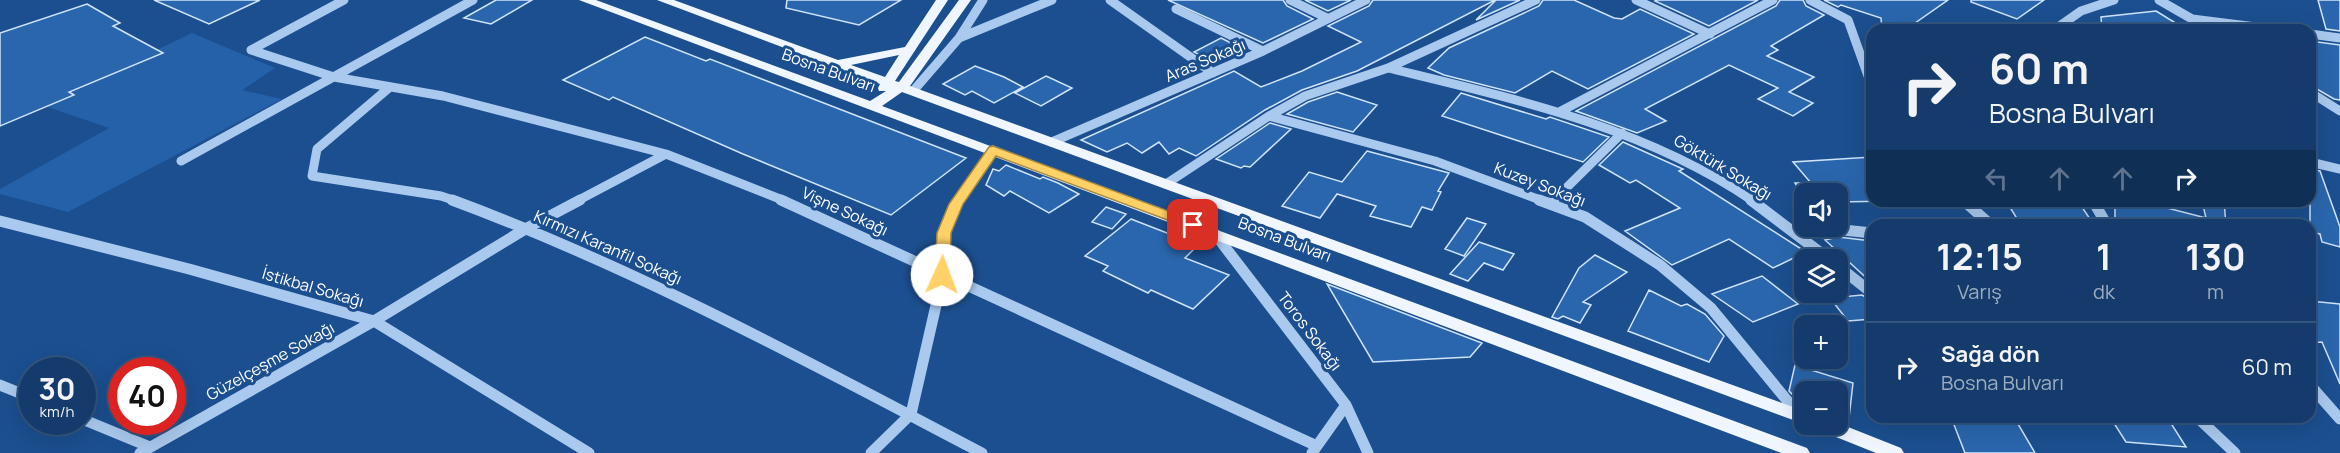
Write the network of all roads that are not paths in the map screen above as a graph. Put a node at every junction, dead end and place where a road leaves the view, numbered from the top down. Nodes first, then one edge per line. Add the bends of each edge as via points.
1 (344, 0) edge
2 (473, 0) edge
3 (585, 0) edge
4 (663, 0) edge
5 (942, 0) edge
6 (965, 0) edge
7 (983, 0) edge
8 (1052, 0) edge
9 (1110, 0) edge
10 (1290, 0) edge
11 (1366, 0) edge
12 (1536, 0) edge
13 (1636, 0) edge
14 (1773, 0) edge
15 (1810, 0) edge
16 (2114, 0) edge
17 (2159, 0) edge
18 (1176, 9) dead end
19 (1328, 18) junction
20 (2193, 19) junction
21 (2063, 24) edge
22 (2201, 24) edge
23 (2233, 24) edge
24 (1710, 34) junction
25 (2316, 35) edge
26 (959, 38) junction
27 (2340, 38) edge
28 (908, 50) junction
29 (1263, 51) junction
30 (840, 63) junction
31 (1388, 68) junction
32 (924, 70) junction
33 (1866, 70) edge
34 (1213, 73) junction
35 (334, 77) junction
36 (902, 86) junction
37 (390, 87) junction
38 (2316, 96) edge
39 (872, 106) junction
40 (1562, 111) junction
41 (2340, 111) edge
42 (1269, 116) junction
43 (1622, 133) junction
44 (1052, 142) junction
45 (993, 150) junction
46 (666, 154) junction
47 (181, 161) dead end
48 (2316, 163) edge
49 (2340, 169) edge
50 (1166, 184) junction
51 (1551, 203) junction
52 (1971, 207) edge
53 (1984, 219) edge
54 (0, 221) edge
55 (1785, 225) junction
56 (1794, 225) edge
57 (527, 228) junction
58 (1848, 230) edge
59 (1866, 232) edge
60 (1215, 234) junction
61 (1816, 249) edge
62 (1848, 274) edge
63 (942, 275) junction
64 (1866, 288) edge
65 (374, 321) junction
66 (0, 386) edge
67 (2316, 391) edge
68 (18, 393) edge
69 (1346, 405) junction
70 (1794, 407) edge
71 (911, 414) junction
72 (1794, 414) edge
73 (2340, 419) edge
74 (2203, 423) edge
75 (96, 426) edge
76 (1848, 434) edge
77 (145, 450) edge
78 (1314, 450) edge
79 (589, 453) edge
80 (871, 453) edge
81 (982, 453) edge
82 (1368, 453) edge
83 (1801, 453) edge
84 (1895, 453) edge
85 (2235, 453) edge

1 - 35 street, Vişne Sokağı via 251,50
2 - 35 street
3 - 39 main road, Bosna Bulvarı
4 - 30 main road, Bosna Bulvarı
5 - 28 main road
6 - 32 main road
7 - 26 street
8 - 26 street
9 - 34 street
10 - 19 street
11 - 19 street, Aras Sokağı
12 - 31 street
13 - 24 street
14 - 24 street
15 - 33 street via 1848,20
16 - 21 street via 2081,11
17 - 20 street
18 - 29 street
19 - 29 street, Aras Sokağı
20 - 22 street
20 - 23 street
24 - 40 street
25 - 27 street
26 - 32 street
28 - 30 main road
28 - 36 main road
29 - 34 street, Aras Sokağı
30 - 36 main road, Bosna Bulvarı
31 - 40 street, Göktürk Sokağı
31 - 42 street via 1305,96
32 - 36 main road
34 - 44 street, Aras Sokağı
35 - 37 street, Vişne Sokağı
35 - 47 street
36 - 39 main road
36 - 44 main road, Bosna Bulvarı
37 - 46 street, Vişne Sokağı via 454,99
37 - 57 street, Kırmızı Karanfil Sokağı via 317,149 312,176 441,196
38 - 41 street
39 - 45 main road, Bosna Bulvarı
40 - 43 street, Göktürk Sokağı
42 - 50 street
42 - 51 street, Kuzey Sokağı via 1435,161
43 - 51 street
43 - 55 street, Göktürk Sokağı via 1677,156
44 - 50 main road, Bosna Bulvarı
45 - 60 main road, Bosna Bulvarı
45 - 63 street via 956,204 944,233
46 - 57 street, Güzelçeşme Sokağı
46 - 63 street, Vişne Sokağı via 775,197
48 - 49 street
50 - 72 main road, Bosna Bulvarı
51 - 70 street, Kuzey Sokağı via 1585,217 1650,259 1711,308
52 - 53 street
54 - 65 street, İstikbal Sokağı
55 - 56 street
55 - 61 street, Göktürk Sokağı
57 - 65 street, Güzelçeşme Sokağı
57 - 71 street, Kırmızı Karanfil Sokağı via 727,320
58 - 59 street
60 - 69 street, Toros Sokağı
60 - 83 main road, Bosna Bulvarı
62 - 64 street
63 - 71 street
63 - 78 street, Vişne Sokağı
65 - 77 street, Güzelçeşme Sokağı
65 - 79 street, İstikbal Sokağı
66 - 68 street
67 - 73 street
69 - 78 street
69 - 82 street, Toros Sokağı
71 - 80 street
71 - 81 street, Kırmızı Karanfil Sokağı
74 - 85 street
75 - 77 street
76 - 84 main road

